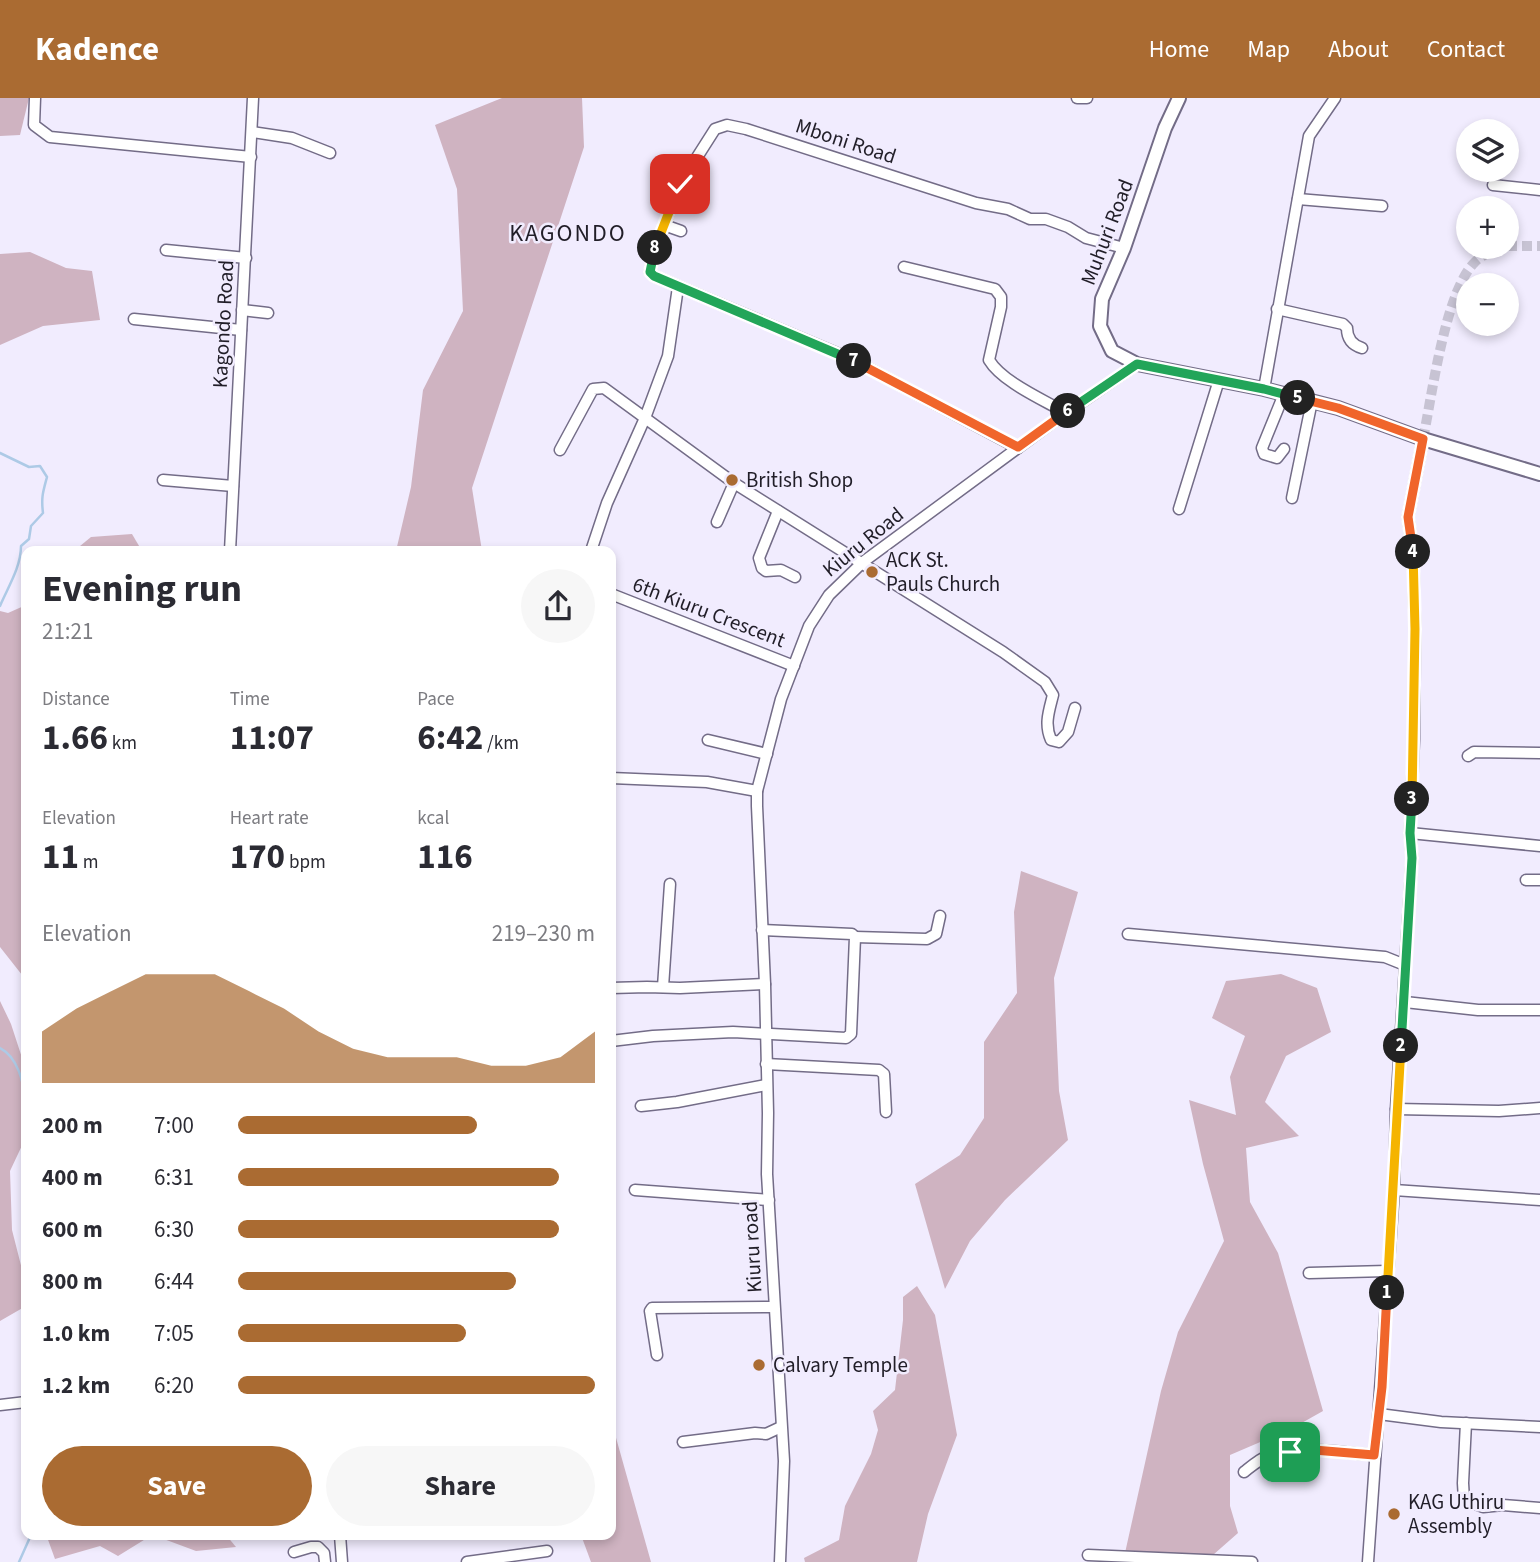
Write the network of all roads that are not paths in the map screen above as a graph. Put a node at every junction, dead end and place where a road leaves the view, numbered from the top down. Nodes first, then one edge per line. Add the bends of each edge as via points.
1 (35, 98) edge
2 (253, 98) edge
3 (1077, 98) edge
4 (1087, 98) edge
5 (1179, 98) edge
6 (1335, 98) edge
7 (252, 132) junction
8 (330, 153) dead end
9 (251, 158) junction
10 (1493, 185) dead end
11 (1540, 190) edge
12 (1298, 199) junction
13 (1382, 206) dead end
14 (664, 225) junction
15 (681, 231) dead end
16 (1124, 248) junction
17 (166, 250) dead end
18 (246, 258) junction
19 (904, 267) dead end
20 (678, 287) junction
21 (1278, 309) junction
22 (242, 310) junction
23 (268, 313) dead end
24 (134, 319) dead end
25 (241, 330) junction
26 (1362, 348) dead end
27 (1137, 364) junction
28 (1219, 380) junction
29 (1264, 389) junction
30 (1284, 394) junction
31 (1312, 401) junction
32 (1066, 413) junction
33 (645, 418) junction
34 (1423, 439) junction
35 (1018, 447) junction
36 (1284, 449) dead end
37 (560, 450) dead end
38 (1540, 474) edge
39 (163, 480) dead end
40 (734, 483) junction
41 (233, 486) junction
42 (1292, 498) dead end
43 (1179, 509) dead end
44 (778, 511) junction
45 (717, 522) dead end
46 (230, 546) edge
47 (593, 546) edge
48 (863, 562) junction
49 (795, 576) dead end
50 (616, 596) edge
51 (794, 666) junction
52 (1075, 708) dead end
53 (708, 740) dead end
54 (1540, 753) edge
55 (767, 754) junction
56 (1468, 756) dead end
57 (616, 778) edge
58 (757, 791) junction
59 (1410, 833) junction
60 (1540, 846) edge
61 (1525, 880) dead end
62 (1540, 880) edge
63 (670, 884) dead end
64 (940, 916) dead end
65 (762, 930) junction
66 (1128, 934) dead end
67 (855, 937) junction
68 (1405, 965) junction
69 (765, 984) junction
70 (663, 987) junction
71 (616, 988) edge
72 (1405, 1002) junction
73 (1540, 1010) edge
74 (765, 1032) junction
75 (616, 1040) edge
76 (766, 1063) junction
77 (766, 1085) junction
78 (641, 1106) dead end
79 (1540, 1108) edge
80 (1396, 1109) junction
81 (886, 1112) dead end
82 (635, 1190) dead end
83 (1394, 1190) junction
84 (769, 1200) junction
85 (1540, 1200) edge
86 (1388, 1271) junction
87 (1309, 1273) dead end
88 (774, 1307) junction
89 (657, 1355) dead end
90 (21, 1403) edge
91 (0, 1405) edge
92 (1379, 1415) junction
93 (1466, 1423) junction
94 (782, 1427) junction
95 (1540, 1427) edge
96 (683, 1442) dead end
97 (1374, 1455) junction
98 (1244, 1472) dead end
99 (1540, 1508) edge
100 (340, 1540) edge
101 (547, 1550) dead end
102 (293, 1552) dead end
103 (1088, 1555) dead end
104 (325, 1562) edge
105 (342, 1562) edge
106 (467, 1562) edge
107 (780, 1562) edge
108 (1252, 1562) edge
109 (1368, 1562) edge

1 - 9 street via 34,125 50,137
2 - 7 street, Kagondo Road
3 - 4 street
5 - 16 main road, Muhuri Road
6 - 12 street via 1309,136
7 - 8 street via 292,138
7 - 9 street, Kagondo Road
9 - 18 street, Kagondo Road
10 - 11 street
12 - 13 street
12 - 21 street
14 - 15 street
14 - 16 street, Mboni Road via 680,184 715,129 727,125 1030,219 1046,219 1086,238
14 - 20 street, Mboni Road via 650,272
16 - 27 main road, Muhuri Road via 1102,299 1100,326 1112,351
17 - 18 street
18 - 22 street, Kagondo Road
19 - 32 street via 995,289 1001,307 989,360 993,368
20 - 33 street via 668,356
20 - 35 street via 851,359
21 - 26 street via 1343,324 1350,340
21 - 29 street
22 - 23 street
22 - 25 street, Kagondo Road
24 - 25 street
25 - 41 street, Kagondo Road
27 - 28 main road, Muhuri Road
27 - 32 street, Kiuru Road
28 - 29 main road, Muhuri Road
28 - 43 street
29 - 30 main road, Muhuri Road
30 - 31 main road, Muhuri Road
30 - 36 street via 1262,448 1264,454 1277,458
31 - 34 main road, Muhuri Road
31 - 42 street
32 - 35 street, Kiuru Road
33 - 37 street via 604,388 593,389
33 - 40 street
33 - 47 street
34 - 38 main road, Muhuri Road
34 - 59 street via 1408,517 1415,629
35 - 48 street, Kiuru Road
39 - 41 street
40 - 44 street
40 - 45 street
41 - 46 street, Kagondo Road
44 - 48 street
44 - 49 street via 760,564 766,571 781,570
48 - 51 street, Kiuru Road via 817,611
48 - 52 street via 1045,682 1054,695 1047,731 1051,740 1059,742 1069,732
50 - 51 street, 6th Kiuru Crescent
51 - 55 street, Kiuru Road
53 - 55 street
54 - 56 street via 1474,752
55 - 58 street, Kiuru Road
57 - 58 street via 707,782
58 - 65 street, Kiuru Road
59 - 60 street
59 - 68 street
61 - 62 street
63 - 70 street
64 - 67 street via 936,934 927,939
65 - 67 street
65 - 69 street, Kiuru road
66 - 68 street via 1385,957
67 - 74 street via 851,1034 846,1038
68 - 72 street
69 - 70 street
69 - 74 street, Kiuru road
70 - 71 street
72 - 73 street via 1478,1010
72 - 80 street
74 - 75 street
74 - 76 street, Kiuru road
76 - 77 street, Kiuru road
76 - 81 street via 879,1070 884,1074
77 - 78 street
77 - 84 street, Kiuru road
79 - 80 street
80 - 83 street
82 - 84 street
83 - 85 street
83 - 86 street
84 - 88 street, Kiuru road
86 - 87 street
86 - 92 street
88 - 89 street via 652,1308
88 - 94 street, Kiuru road
90 - 91 street
92 - 93 street
92 - 97 street
93 - 95 street
93 - 99 street via 1464,1500 1483,1507
94 - 96 street via 766,1434
94 - 107 street, Kiuru road
97 - 98 street via 1302,1449 1274,1453
97 - 109 street
100 - 105 street
101 - 106 street
102 - 104 street via 318,1547
103 - 108 street

